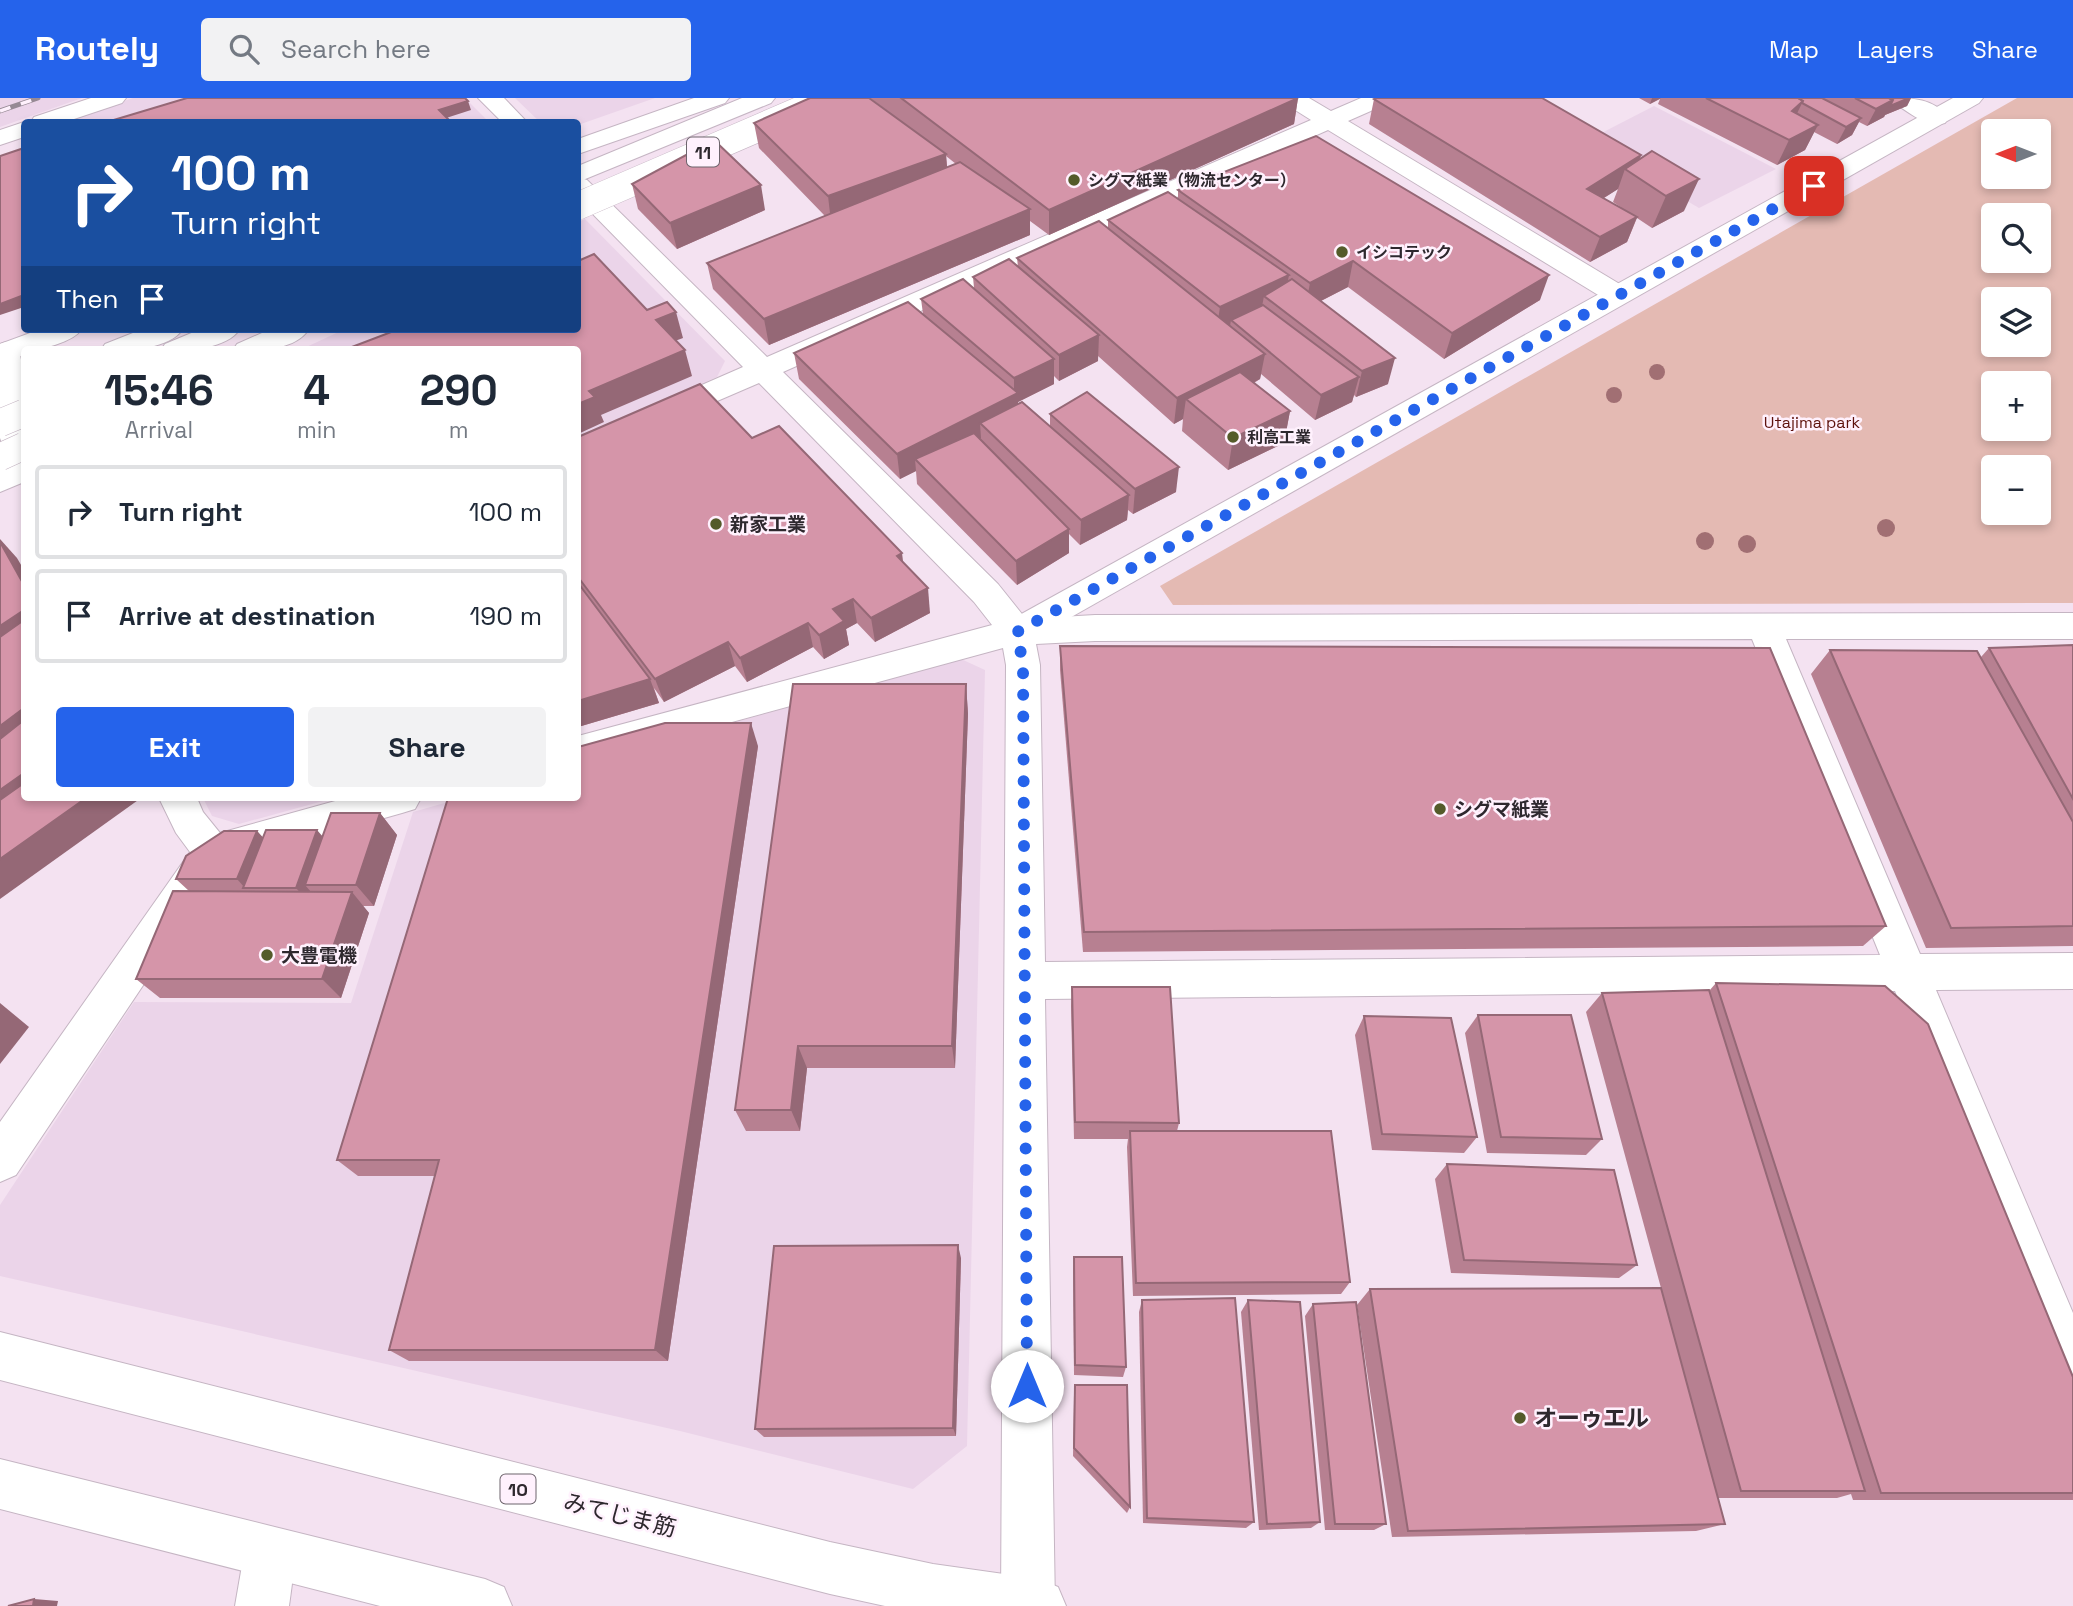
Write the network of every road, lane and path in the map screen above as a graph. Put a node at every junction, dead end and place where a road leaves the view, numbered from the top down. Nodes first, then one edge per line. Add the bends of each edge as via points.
1 (114, 98) edge
2 (490, 98) edge
3 (717, 98) edge
4 (762, 98) edge
5 (828, 98) edge
6 (1292, 98) edge
7 (1381, 98) edge
8 (1902, 98) edge
9 (1971, 98) edge
10 (1936, 118) junction
11 (52, 119) edge
12 (512, 119) edge
13 (1329, 121) junction
14 (21, 130) edge
15 (0, 138) edge
16 (581, 146) edge
17 (581, 174) edge
18 (581, 188) edge
19 (581, 205) edge
20 (1618, 295) junction
21 (57, 333) edge
22 (159, 333) edge
23 (216, 333) edge
24 (286, 333) edge
25 (298, 333) edge
26 (22, 346) edge
27 (125, 346) edge
28 (185, 346) edge
29 (256, 346) edge
30 (272, 346) edge
31 (21, 347) edge
32 (1, 354) edge
33 (765, 369) junction
34 (21, 386) edge
35 (0, 395) edge
36 (21, 414) edge
37 (0, 423) edge
38 (21, 447) edge
39 (581, 450) edge
40 (0, 457) edge
41 (21, 457) edge
42 (21, 468) edge
43 (0, 481) edge
44 (2073, 626) edge
45 (1764, 627) junction
46 (1017, 632) junction
47 (581, 749) edge
48 (179, 801) edge
49 (391, 801) edge
50 (212, 851) junction
51 (2073, 971) edge
52 (1906, 972) junction
53 (1025, 981) junction
54 (0, 1160) edge
55 (0, 1356) edge
56 (2073, 1371) edge
57 (0, 1484) edge
58 (270, 1554) junction
59 (262, 1606) edge
60 (485, 1606) edge
61 (1028, 1606) edge
62 (1039, 1606) edge

1 - 11 main road
2 - 12 main road
3 - 16 main road
4 - 17 main road, 11
5 - 19 main road, 11, bridge
6 - 13 main road
7 - 13 main road
8 - 10 main road
9 - 10 main road
10 - 20 main road
13 - 20 main road
13 - 33 main road
14 - 15 main road
18 - 33 main road
20 - 46 main road
21 - 26 main road
22 - 27 main road
23 - 28 main road
24 - 29 main road
25 - 30 main road
31 - 32 main road
32 - 41 main road
33 - 39 main road
33 - 46 main road via 986,593
34 - 35 main road
36 - 37 main road, bridge
38 - 40 main road, bridge
42 - 43 main road
44 - 45 main road
45 - 46 main road
45 - 52 main road
46 - 47 main road
46 - 53 main road via 1023,665
48 - 50 main road
49 - 50 main road
50 - 54 main road
51 - 52 main road
52 - 53 main road
52 - 56 main road
53 - 61 main road
55 - 61 main road, みてじま筋 / 10 via 830,1568
57 - 58 main road
58 - 59 main road
58 - 60 main road
61 - 62 main road, みてじま筋 / 10

